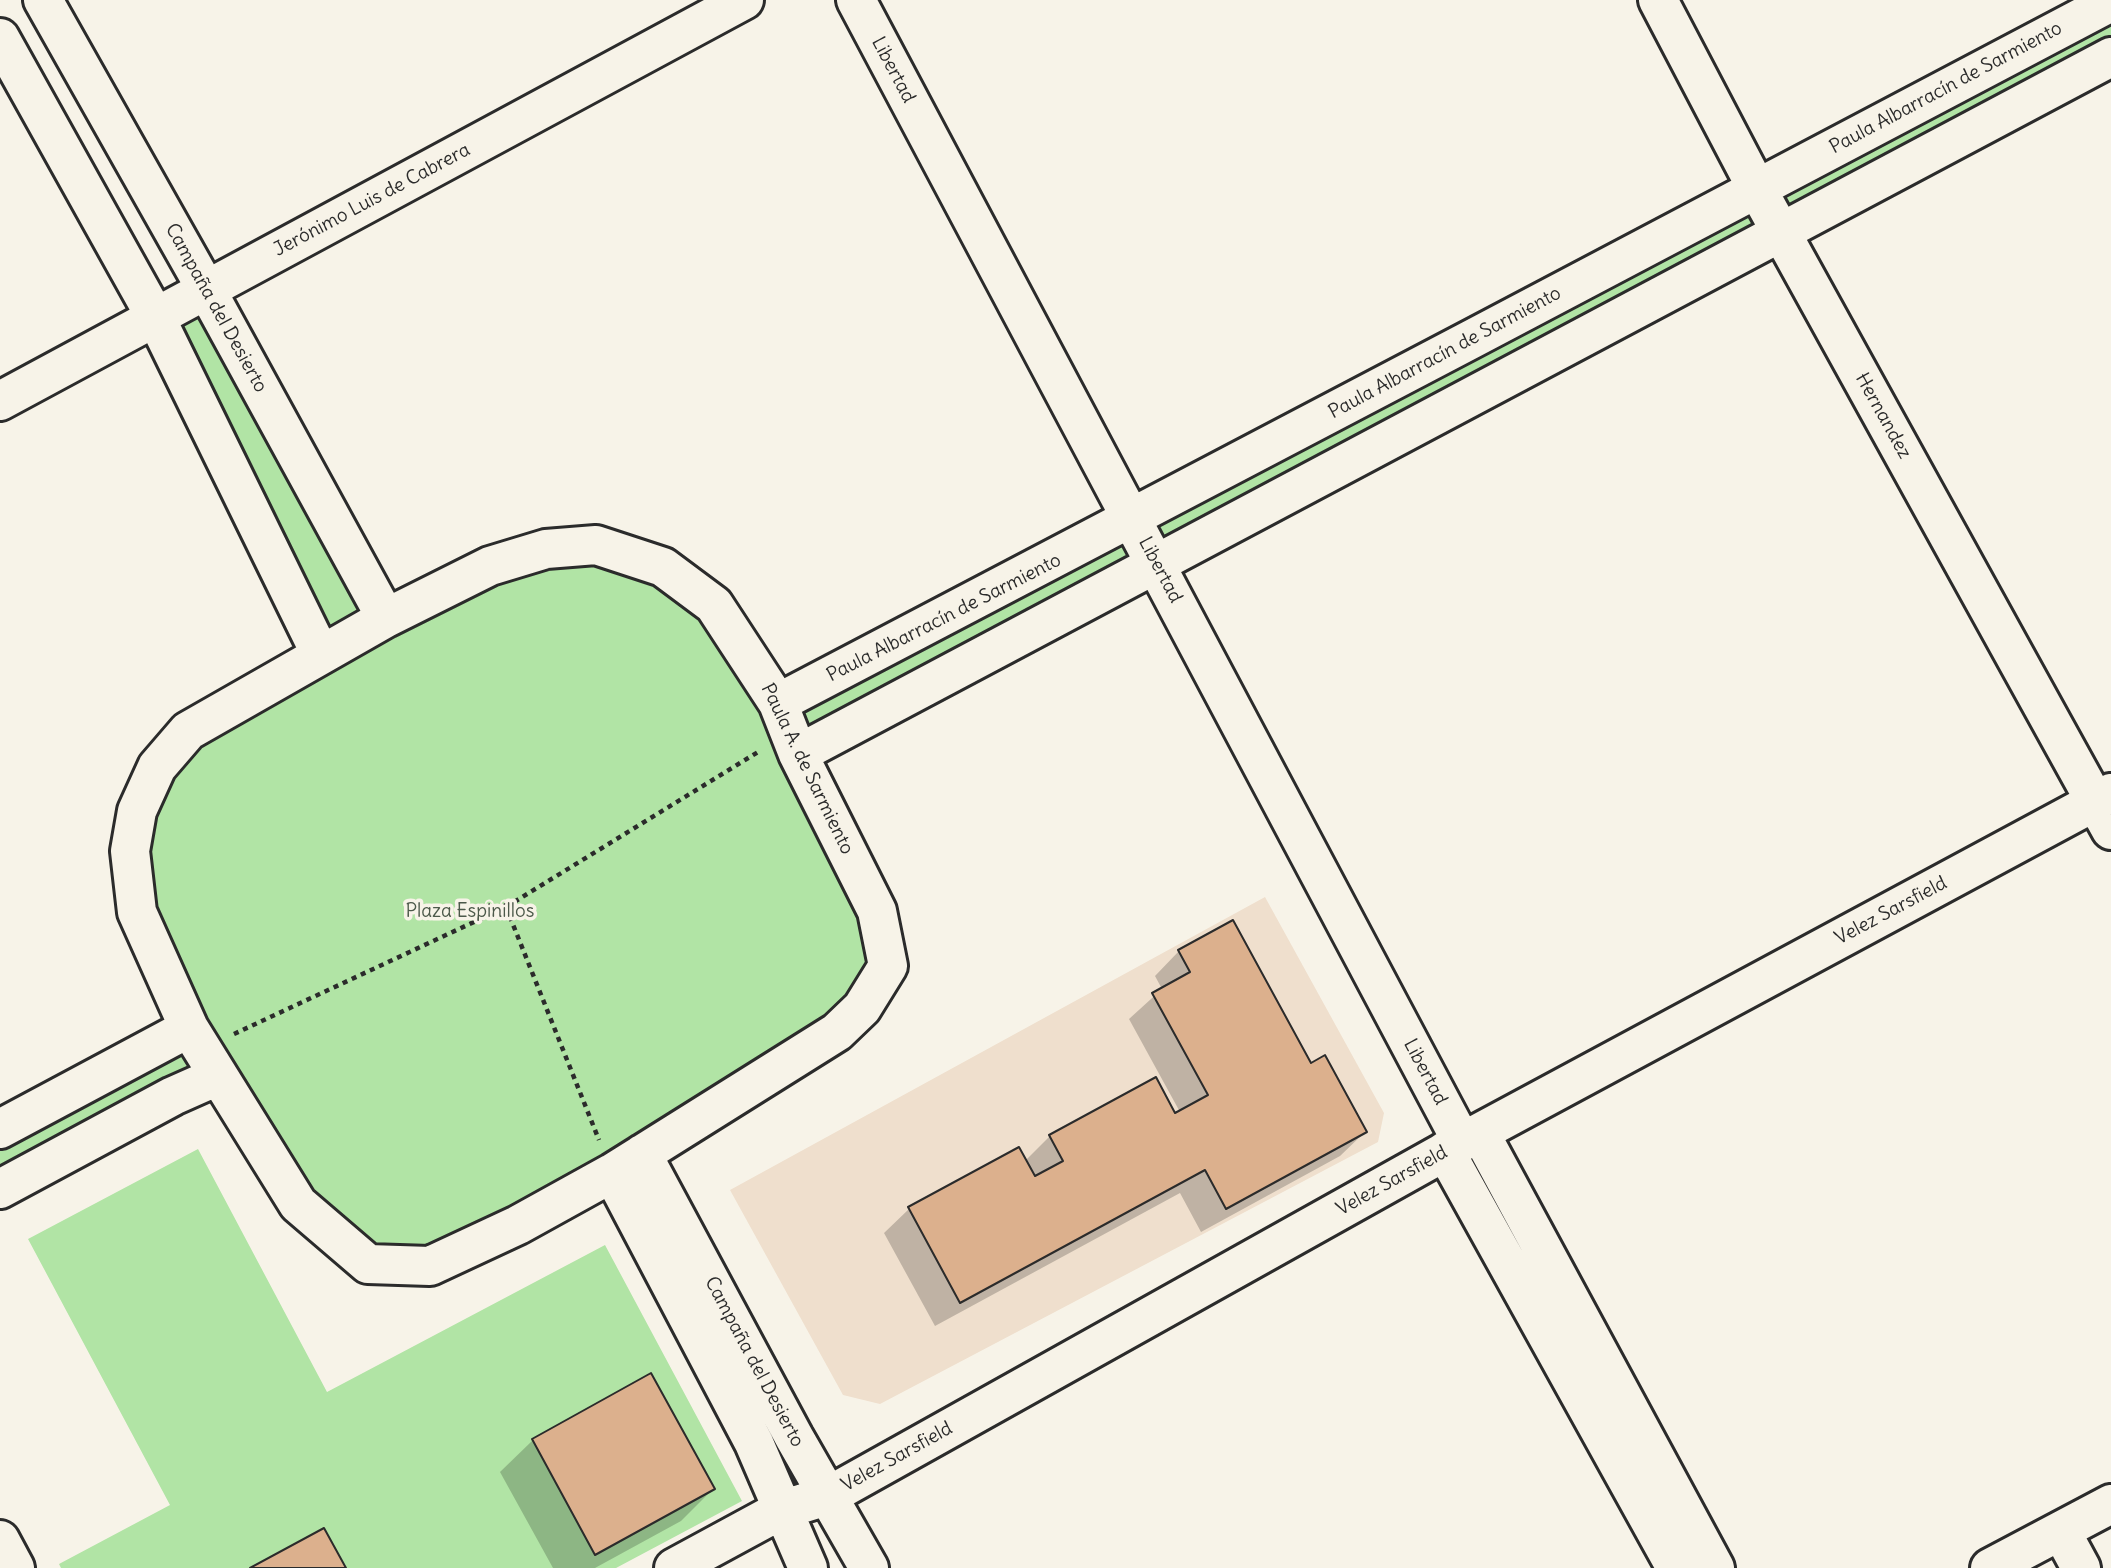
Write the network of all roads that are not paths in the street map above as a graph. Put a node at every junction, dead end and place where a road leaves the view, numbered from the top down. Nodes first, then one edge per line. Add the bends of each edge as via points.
1 (43, 0) edge
2 (744, 0) edge
3 (856, 0) edge
4 (1658, 0) edge
5 (2111, 2) edge
6 (0, 38) edge
7 (2111, 57) edge
8 (1756, 187) junction
9 (1783, 233) junction
10 (206, 289) junction
11 (156, 318) junction
12 (0, 401) edge
13 (1133, 520) junction
14 (1157, 565) junction
15 (386, 618) junction
16 (321, 655) junction
17 (789, 730) junction
18 (2106, 808) edge
19 (203, 1051) junction
20 (0, 1129) edge
21 (1462, 1142) junction
22 (627, 1163) junction
23 (0, 1189) edge
24 (830, 1495) junction
25 (2111, 1504) edge
26 (780, 1510) junction
27 (2061, 1531) junction
28 (0, 1540) edge
29 (15, 1568) edge
30 (674, 1568) edge
31 (808, 1568) edge
32 (869, 1568) edge
33 (1676, 1568) edge
34 (1715, 1568) edge
35 (1990, 1568) edge
36 (2081, 1568) edge

1 - 10 street, Campaña del Desierto
2 - 10 street, Jerónimo Luis de Cabrera
3 - 13 street, Libertad
4 - 8 street, Hernandez
5 - 8 street, Paula Albarracín de Sarmiento
6 - 11 street
7 - 9 street
8 - 9 street, Hernandez
8 - 13 street, Paula Albarracín de Sarmiento
9 - 14 street
9 - 18 street, Hernandez
10 - 11 street, Jerónimo Luis de Cabrera
10 - 15 street, Campaña del Desierto
11 - 12 street, Jerónimo Luis de Cabrera
11 - 16 street
13 - 14 street, Libertad
13 - 17 street, Paula Albarracín de Sarmiento
14 - 17 street
14 - 21 street, Libertad
15 - 16 street, Paula A. de Sarmiento
15 - 17 street, Paula A. de Sarmiento via 491,566 546,549 596,545 663,567 714,605
16 - 19 street, Paula A. de Sarmiento via 188,731 157,767 137,811 130,851 137,912
17 - 22 street, Paula A. de Sarmiento via 877,911 888,966 862,1008 837,1032
18 - 21 street, Velez Sarsfield
19 - 20 street
19 - 22 street, Paula A. de Sarmiento via 298,1205 368,1264 430,1266 518,1225
19 - 23 street via 173,1096
21 - 24 street, Velez Sarsfield
21 - 33 street, Libertad
21 - 34 street, Libertad
22 - 24 street, Campaña del Desierto
22 - 26 street, Campaña del Desierto
24 - 26 street, Velez Sarsfield
24 - 32 street, Campaña del Desierto
25 - 27 street
26 - 30 street, Velez Sarsfield
26 - 31 street, Campaña del Desierto
27 - 35 street
27 - 36 street
28 - 29 street

